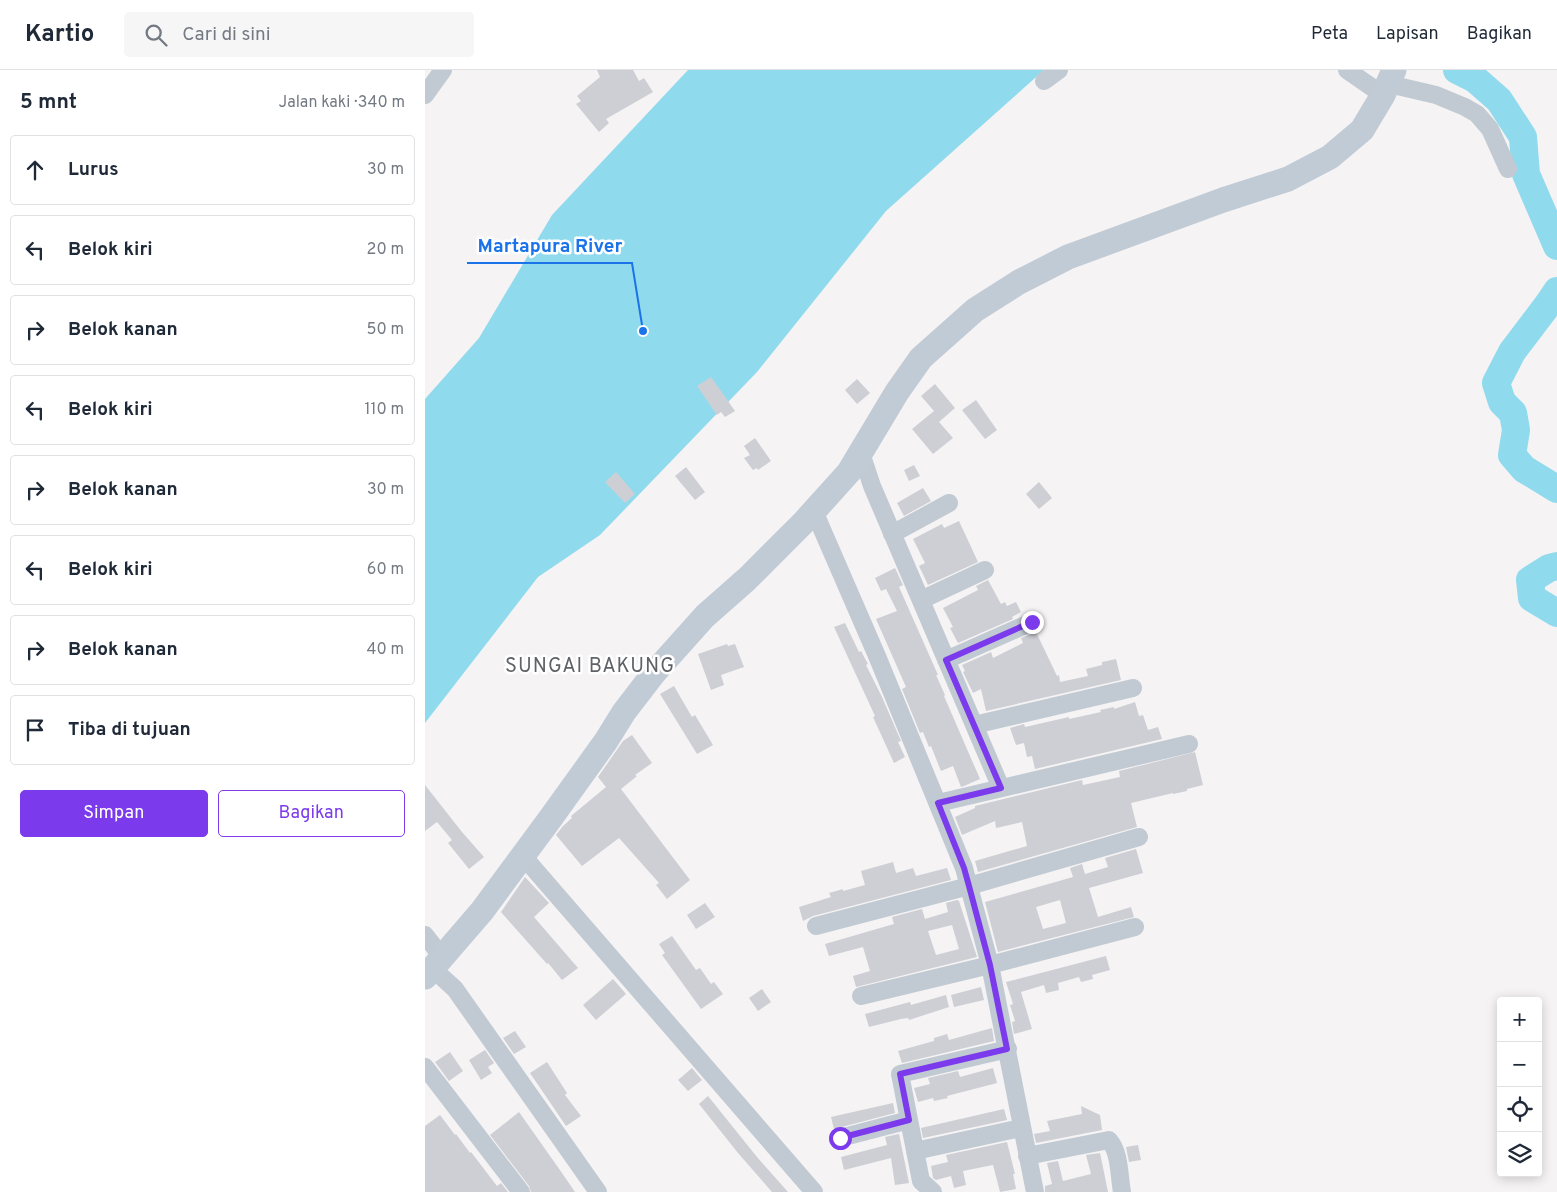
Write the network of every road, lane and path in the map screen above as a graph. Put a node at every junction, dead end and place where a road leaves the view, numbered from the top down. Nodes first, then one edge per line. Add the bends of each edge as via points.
1 (443, 70) edge
2 (1059, 70) edge
3 (1347, 70) edge
4 (1043, 81) dead end
5 (1389, 81) edge
6 (425, 96) edge
7 (1508, 169) dead end
8 (861, 452) junction
9 (949, 503) dead end
10 (814, 511) junction
11 (892, 534) junction
12 (985, 570) dead end
13 (921, 600) junction
14 (1032, 622) dead end
15 (946, 660) junction
16 (1133, 688) dead end
17 (974, 725) junction
18 (1189, 744) dead end
19 (1001, 788) junction
20 (938, 803) junction
21 (1139, 837) dead end
22 (523, 856) junction
23 (969, 886) junction
24 (816, 926) dead end
25 (1135, 927) dead end
26 (425, 935) edge
27 (990, 965) junction
28 (433, 968) edge
29 (861, 996) dead end
30 (1007, 1049) junction
31 (425, 1068) edge
32 (909, 1120) junction
33 (1021, 1128) junction
34 (840, 1138) dead end
35 (915, 1150) junction
36 (1027, 1156) junction
37 (521, 1192) edge
38 (598, 1192) edge
39 (814, 1192) edge
40 (933, 1192) edge
41 (1035, 1192) edge
42 (1122, 1192) edge

1 - 6 street
2 - 4 street
3 - 5 street
5 - 7 street via 1477,114 1490,130
5 - 8 street via 1362,130 1330,157 1289,178 1068,257 1019,282 975,310 921,358
8 - 10 street via 849,472
8 - 11 street
9 - 11 street
10 - 20 street
10 - 22 street via 670,653 624,712
11 - 13 street
12 - 13 street
13 - 15 street
14 - 15 street
15 - 17 street
16 - 17 street
17 - 19 street
18 - 19 street
19 - 20 street
20 - 23 street
21 - 23 street
22 - 28 street
22 - 39 street
23 - 24 street
23 - 27 street
25 - 27 street
26 - 28 street
27 - 29 street
27 - 30 street
28 - 38 street via 455,989
30 - 32 street via 900,1074
30 - 33 street
31 - 37 street
32 - 34 street
32 - 35 street
33 - 35 street
33 - 36 street
35 - 40 street via 921,1181
36 - 41 street
36 - 42 street via 1109,1140 1113,1144

